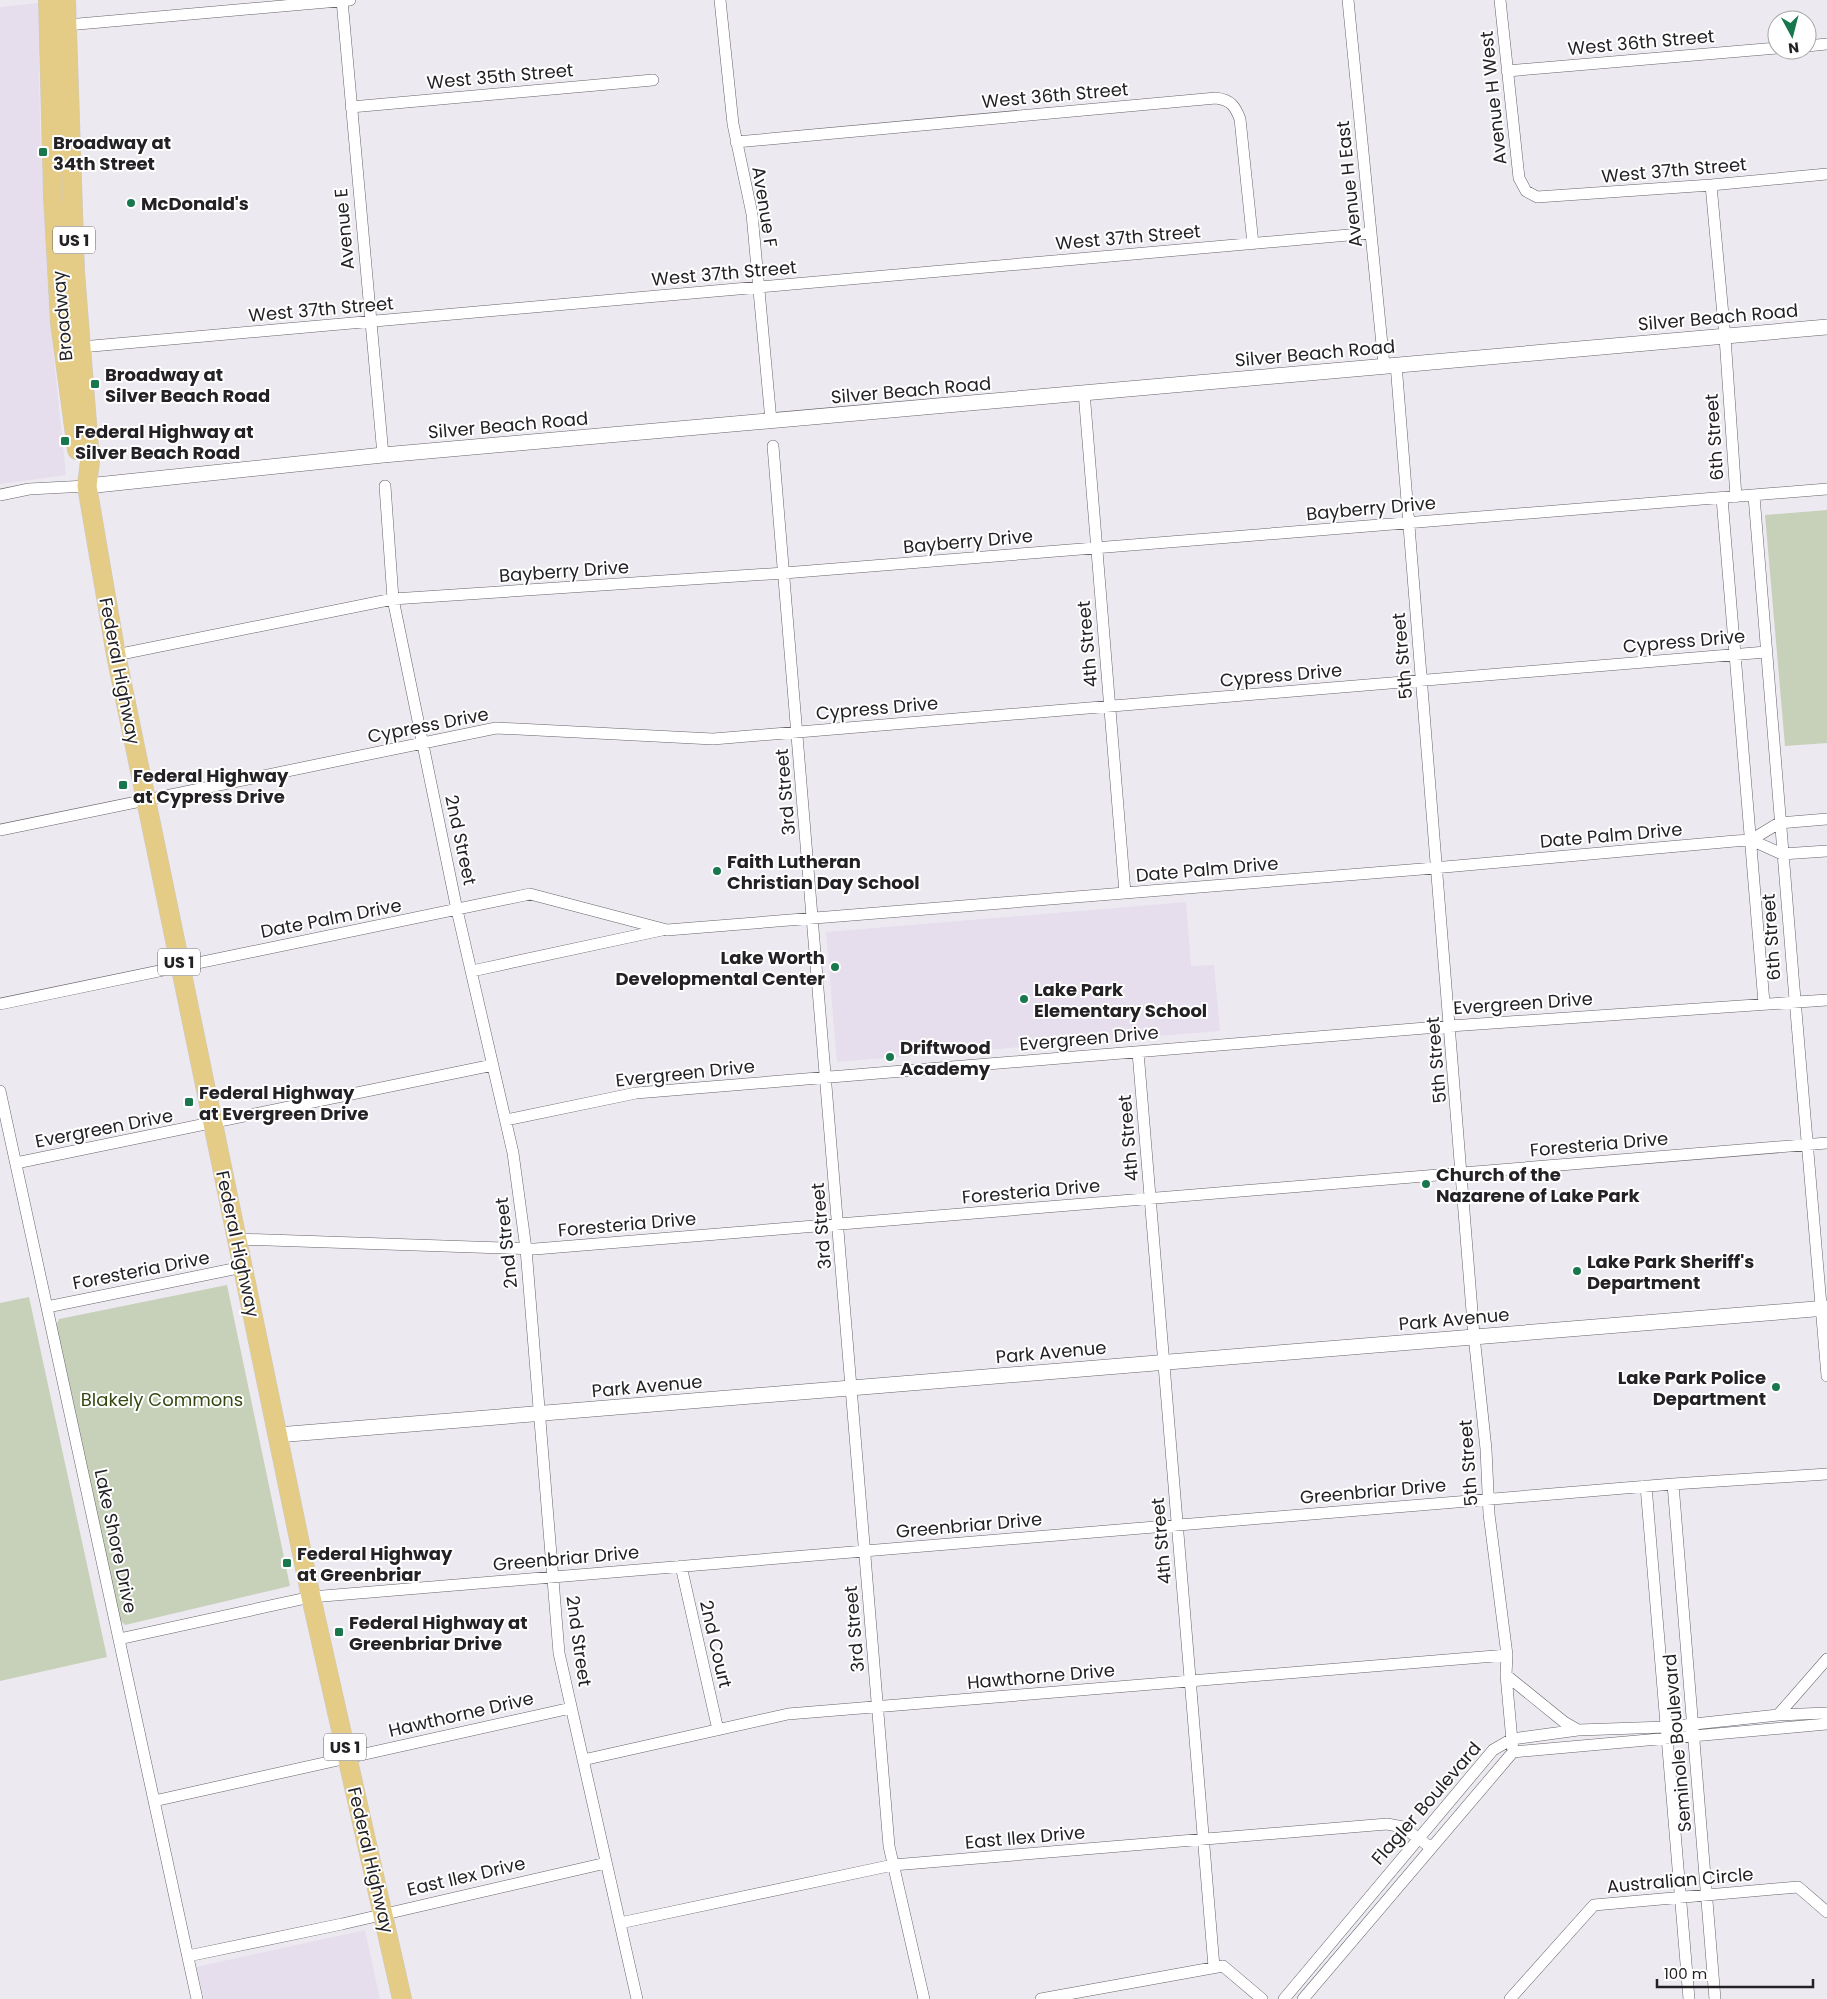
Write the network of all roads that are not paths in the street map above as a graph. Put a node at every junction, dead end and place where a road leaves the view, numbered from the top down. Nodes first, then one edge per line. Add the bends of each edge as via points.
1 (50, 0) edge
2 (66, 0) edge
3 (345, 0) edge
4 (720, 0) edge
5 (1348, 0) edge
6 (1500, 0) edge
7 (67, 24) junction
8 (1767, 49) edge
9 (1507, 71) junction
10 (653, 80) dead end
11 (351, 107) junction
12 (736, 142) junction
13 (53, 170) junction
14 (1827, 174) edge
15 (1711, 185) junction
16 (1526, 191) joint
17 (1371, 233) junction
18 (1253, 244) junction
19 (76, 272) junction
20 (758, 288) junction
21 (369, 322) junction
22 (1827, 327) edge
23 (1725, 337) junction
24 (80, 347) junction
25 (1390, 365) junction
26 (1084, 392) junction
27 (771, 421) junction
28 (773, 446) dead end
29 (383, 455) junction
30 (86, 483) junction
31 (385, 486) dead end
32 (1827, 489) edge
33 (0, 496) edge
34 (1754, 496) junction
35 (1736, 497) junction
36 (1722, 498) junction
37 (1409, 522) junction
38 (1096, 548) junction
39 (784, 574) junction
40 (393, 599) junction
41 (1766, 652) junction
42 (116, 655) junction
43 (1734, 655) junction
44 (1422, 681) junction
45 (1110, 706) junction
46 (797, 732) junction
47 (423, 743) junction
48 (146, 800) junction
49 (1827, 819) edge
50 (1779, 823) junction
51 (0, 830) edge
52 (1751, 840) junction
53 (1827, 851) edge
54 (1782, 854) junction
55 (1437, 868) junction
56 (1125, 894) junction
57 (457, 910) junction
58 (813, 919) junction
59 (666, 930) junction
60 (180, 966) junction
61 (472, 971) junction
62 (1827, 1000) edge
63 (1794, 1003) junction
64 (0, 1004) edge
65 (1764, 1004) junction
66 (1450, 1026) junction
67 (1138, 1052) junction
68 (493, 1065) junction
69 (826, 1078) junction
70 (0, 1091) edge
71 (506, 1120) junction
72 (213, 1124) junction
73 (1827, 1143) edge
74 (1806, 1144) junction
75 (16, 1163) junction
76 (1462, 1173) junction
77 (1150, 1199) junction
78 (838, 1224) junction
79 (237, 1240) junction
80 (526, 1249) junction
81 (243, 1267) junction
82 (47, 1307) junction
83 (1824, 1308) edge
84 (1474, 1336) junction
85 (1164, 1362) junction
86 (1827, 1376) edge
87 (851, 1388) junction
88 (539, 1413) junction
89 (278, 1435) junction
90 (1827, 1474) edge
91 (1673, 1484) junction
92 (1646, 1486) junction
93 (1489, 1500) junction
94 (1177, 1525) junction
95 (865, 1551) junction
96 (680, 1566) junction
97 (552, 1576) junction
98 (311, 1597) junction
99 (119, 1639) junction
100 (1507, 1655) junction
101 (1827, 1659) edge
102 (1506, 1675) junction
103 (1190, 1681) junction
104 (878, 1707) junction
105 (571, 1708) junction
106 (1827, 1713) edge
107 (1778, 1715) junction
108 (1827, 1724) edge
109 (718, 1730) junction
110 (1578, 1730) junction
111 (1694, 1730) junction
112 (1666, 1732) junction
113 (1512, 1740) junction
114 (1512, 1752) junction
115 (348, 1757) junction
116 (583, 1760) junction
117 (154, 1801) junction
118 (1418, 1837) junction
119 (1203, 1840) junction
120 (1430, 1847) junction
121 (606, 1863) junction
122 (893, 1865) junction
123 (1707, 1895) junction
124 (1680, 1898) junction
125 (1827, 1912) edge
126 (383, 1913) junction
127 (620, 1923) junction
128 (188, 1956) junction
129 (1214, 1967) junction
130 (197, 1999) edge
131 (402, 1999) edge
132 (637, 1999) edge
133 (924, 1999) edge
134 (1041, 1999) edge
135 (1262, 1999) edge
136 (1284, 1999) edge
137 (1303, 1999) edge
138 (1510, 1999) edge
139 (1689, 1999) edge
140 (1716, 1999) edge

1 - 7 main road
1 - 13 main road, Broadway / US 1
2 - 7 main road, Broadway / US 1
3 - 7 street
3 - 11 street, Avenue E
4 - 12 street, Avenue F
5 - 17 street, Avenue H East
6 - 9 street, Avenue H West
7 - 19 main road, Broadway / US 1
8 - 9 street, West 36th Street
9 - 16 street, Avenue H West via 1519,178
10 - 11 street, West 35th Street
11 - 21 street, Avenue E
12 - 18 street, West 36th Street via 1224,99 1236,108 1240,119
12 - 20 street, Avenue F via 752,214
13 - 19 main road via 64,180 67,262
13 - 30 main road, Broadway / US 1 via 60,323 79,461
14 - 15 street, West 37th Street
15 - 16 street, West 37th Street via 1544,198
15 - 23 street, 6th Street
17 - 18 street, West 37th Street
17 - 25 street, Avenue H East
18 - 20 street, West 37th Street
19 - 24 main road, Broadway / US 1
20 - 21 street, West 37th Street
20 - 27 street, Avenue F
21 - 24 street, West 37th Street
21 - 29 street, Avenue E
22 - 23 street, Silver Beach Road
23 - 25 street, Silver Beach Road
23 - 35 street, 6th Street
24 - 30 main road, Broadway / US 1 via 90,461
25 - 26 street, Silver Beach Road
25 - 37 street, 5th Street
26 - 27 street, Silver Beach Road
26 - 38 street, 4th Street
27 - 29 street, Silver Beach Road
28 - 39 street, 3rd Street
29 - 30 street, Silver Beach Road
30 - 33 street, Silver Beach Road via 29,489
30 - 42 main road, Federal Highway / US 1
31 - 40 street, 2nd Street
32 - 34 street, Bayberry Drive
34 - 35 street, Bayberry Drive
34 - 41 street, 6th Street
35 - 36 street, Bayberry Drive
36 - 37 street, Bayberry Drive
36 - 43 street, 6th Street
37 - 38 street, Bayberry Drive
37 - 44 street, 5th Street
38 - 39 street, Bayberry Drive
38 - 45 street, 4th Street
39 - 40 street, Bayberry Drive
39 - 46 street, 3rd Street
40 - 42 street, Bayberry Drive
40 - 47 street, 2nd Street
41 - 43 street, Cypress Drive
41 - 50 street, 6th Street
42 - 48 main road, Federal Highway / US 1
43 - 44 street, Cypress Drive
43 - 52 street, 6th Street
44 - 45 street, Cypress Drive
44 - 55 street, 5th Street
45 - 46 street, Cypress Drive
45 - 56 street, 4th Street
46 - 47 street, Cypress Drive via 713,739 496,728
46 - 58 street, 3rd Street
47 - 48 street, Cypress Drive
47 - 57 street, 2nd Street
48 - 51 street, Cypress Drive
48 - 60 main road, Federal Highway / US 1
49 - 50 street, Date Palm Drive
50 - 52 street, Date Palm Drive
50 - 54 street, 6th Street
52 - 54 street, Date Palm Drive
52 - 55 street, Date Palm Drive
52 - 65 street, 6th Street
53 - 54 street, Date Palm Drive
54 - 63 street, 6th Street
55 - 56 street, Date Palm Drive
55 - 66 street, 5th Street
56 - 58 street, Date Palm Drive
57 - 59 street, Date Palm Drive via 530,894
57 - 60 street, Date Palm Drive
57 - 61 street, 2nd Street
58 - 59 street, Date Palm Drive
58 - 69 street, 3rd Street
59 - 61 street, Date Palm Drive
60 - 64 street, Date Palm Drive
60 - 72 main road, Federal Highway / US 1
61 - 68 street, 2nd Street
62 - 63 street, Evergreen Drive
63 - 65 street, Evergreen Drive
63 - 74 street, 6th Street
65 - 66 street, Evergreen Drive
66 - 67 street, Evergreen Drive
66 - 76 street, 5th Street
67 - 69 street, Evergreen Drive
67 - 77 street, 4th Street
68 - 71 street, 2nd Street
68 - 72 street, Evergreen Drive
69 - 71 street, Evergreen Drive via 636,1093
69 - 78 street, 3rd Street
70 - 75 street, Lake Shore Drive
71 - 80 street, 2nd Street
72 - 75 street, Evergreen Drive
72 - 79 main road, Federal Highway / US 1
73 - 74 street, Foresteria Drive
74 - 76 street, Foresteria Drive
74 - 83 street, 6th Street
75 - 82 street, Lake Shore Drive
76 - 77 street, Foresteria Drive
76 - 84 street, 5th Street
77 - 78 street, Foresteria Drive
77 - 85 street, 4th Street
78 - 80 street, Foresteria Drive
78 - 87 street, 3rd Street
79 - 80 street, Foresteria Drive
79 - 81 main road, Federal Highway / US 1
80 - 88 street, 2nd Street
81 - 82 street, Foresteria Drive
81 - 89 main road, Federal Highway / US 1
82 - 99 street, Lake Shore Drive
83 - 84 street, Park Avenue
83 - 86 street, 6th Street
84 - 85 street, Park Avenue
84 - 93 street, 5th Street
85 - 87 street, Park Avenue
85 - 94 street, 4th Street
87 - 88 street, Park Avenue
87 - 95 street, 3rd Street
88 - 89 street, Park Avenue
88 - 97 street, 2nd Street
89 - 98 main road, Federal Highway / US 1
90 - 91 street, Greenbriar Drive
91 - 92 street, Greenbriar Drive
91 - 111 street, Seminole Boulevard
92 - 93 street, Greenbriar Drive
92 - 112 street, Seminole Boulevard
93 - 94 street, Greenbriar Drive
93 - 100 street, 5th Street
94 - 95 street, Greenbriar Drive
94 - 103 street, 4th Street
95 - 96 street, Greenbriar Drive
95 - 104 street, 3rd Street
96 - 97 street, Greenbriar Drive
96 - 109 street, 2nd Court
97 - 98 street, Greenbriar Drive
97 - 105 street, 2nd Street via 559,1653
98 - 99 street, Greenbriar Drive
98 - 115 main road, Federal Highway / US 1
99 - 117 street, Lake Shore Drive
100 - 102 street, 5th Street
100 - 103 street, Hawthorne Drive
101 - 107 street
102 - 110 street
102 - 113 street, 5th Street
103 - 104 street, Hawthorne Drive
103 - 119 street, 4th Street
104 - 109 street, Hawthorne Drive via 788,1714
104 - 122 street, 3rd Street
105 - 115 street, Hawthorne Drive
105 - 116 street, 2nd Street
106 - 107 street, Flagler Boulevard
107 - 111 street, Flagler Boulevard
108 - 111 street, Flagler Boulevard
109 - 116 street, Hawthorne Drive
110 - 112 street, Flagler Boulevard
110 - 113 street, Flagler Boulevard
111 - 112 street, Flagler Boulevard
111 - 123 street, Seminole Boulevard
112 - 114 street, Flagler Boulevard
112 - 124 street, Seminole Boulevard
113 - 114 street, 5th Street
113 - 118 street, Flagler Boulevard via 1493,1750
114 - 120 street, Flagler Boulevard
115 - 117 street, Hawthorne Drive
115 - 126 main road, Federal Highway / US 1
116 - 121 street, 2nd Street
117 - 128 street, Lake Shore Drive
118 - 119 street, East Ilex Drive via 1403,1827 1387,1824
118 - 120 street, East Ilex Drive
118 - 136 street, Flagler Boulevard
119 - 122 street, East Ilex Drive
119 - 129 street, 4th Street
120 - 137 street, Flagler Boulevard
121 - 126 street, East Ilex Drive
121 - 127 street, 2nd Street
122 - 127 street, East Ilex Drive
122 - 133 street, 3rd Street
123 - 124 street, Australian Circle
123 - 125 street, Australian Circle via 1798,1887
123 - 140 street, Seminole Boulevard
124 - 138 street, Australian Circle via 1594,1904
124 - 139 street, Seminole Boulevard
126 - 128 street, East Ilex Drive
126 - 131 main road, Federal Highway / US 1
127 - 132 street, 2nd Street
128 - 130 street, Lake Shore Drive
129 - 134 street
129 - 135 street via 1223,1966

